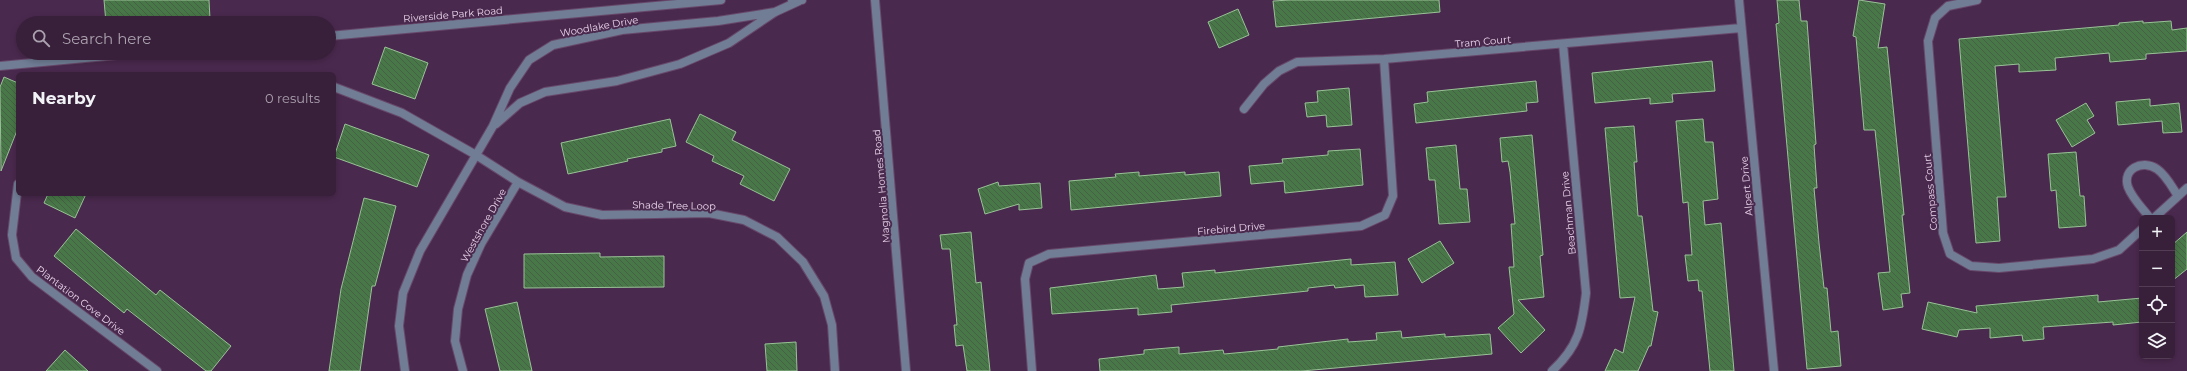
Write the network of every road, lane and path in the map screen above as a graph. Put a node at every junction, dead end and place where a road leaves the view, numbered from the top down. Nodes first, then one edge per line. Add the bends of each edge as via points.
1 (721, 0) edge
2 (798, 0) edge
3 (875, 0) edge
4 (1739, 0) edge
5 (1977, 0) edge
6 (775, 12) junction
7 (1741, 28) junction
8 (336, 35) edge
9 (1563, 44) junction
10 (1384, 59) junction
11 (64, 60) edge
12 (0, 66) edge
13 (336, 88) edge
14 (1244, 109) dead end
15 (493, 126) junction
16 (476, 155) junction
17 (518, 182) junction
18 (2187, 188) edge
19 (17, 196) edge
20 (2178, 196) junction
21 (2148, 215) edge
22 (2157, 215) edge
23 (2139, 232) edge
24 (157, 371) edge
25 (405, 371) edge
26 (463, 371) edge
27 (835, 371) edge
28 (906, 371) edge
29 (1032, 371) edge
30 (1552, 371) edge
31 (1774, 371) edge

1 - 8 street, Riverside Park Road
2 - 6 street, Woodlake Drive
3 - 28 street, Magnolia Homes Road
4 - 7 street, Alpert Drive
5 - 23 street, Compass Court via 1948,6 1934,18 1928,41 1943,233 1950,254 1971,266 1998,268 2094,259 2119,250
6 - 15 street, Woodlake Drive via 728,43 680,64 617,81 545,92 520,103
6 - 15 street, Woodlake Drive via 718,21 622,30 553,45 529,60 510,88
7 - 9 street, Tram Court
7 - 31 street, Alpert Drive
9 - 10 street, Tram Court
9 - 30 street, Beachman Drive via 1586,293 1581,329 1565,359
10 - 14 street, Tram Court via 1297,62 1279,71 1264,84
10 - 29 street, Firebird Drive via 1393,196 1385,215 1361,226 1049,254 1029,263 1025,279
11 - 12 street
13 - 16 street via 402,113
15 - 16 street, Woodlake Drive
16 - 17 street, Shade Tree Loop
16 - 25 street, Woodlake Drive via 420,251 403,293 399,326
17 - 26 street, Westshore Drive via 481,244 467,275 458,309 455,341
17 - 27 street, Shade Tree Loop via 565,207 594,213 709,213 744,220 777,236 804,262 824,296 832,325
18 - 20 street
19 - 24 street, Plantation Cove Drive via 12,235 16,258 32,277
20 - 21 street via 2157,169 2146,164 2136,166 2129,172 2128,188
20 - 22 street

